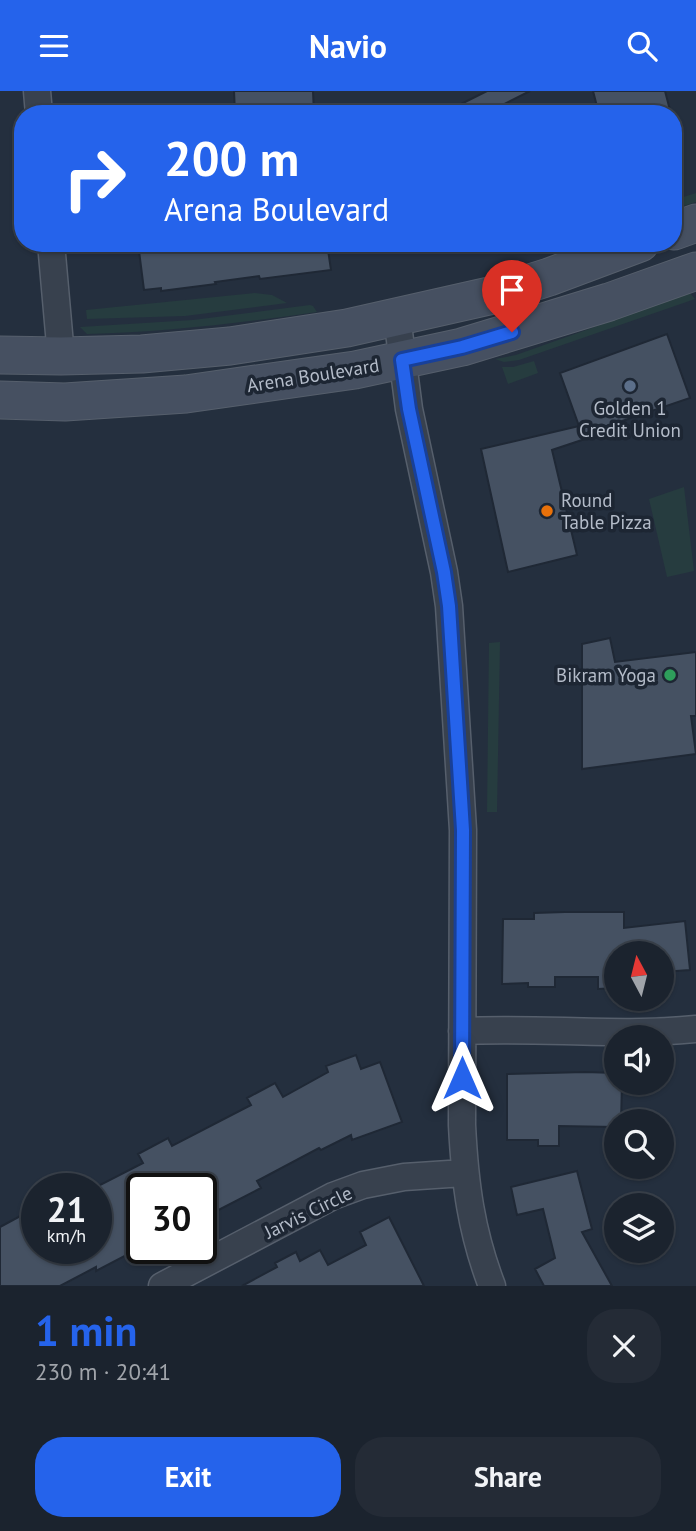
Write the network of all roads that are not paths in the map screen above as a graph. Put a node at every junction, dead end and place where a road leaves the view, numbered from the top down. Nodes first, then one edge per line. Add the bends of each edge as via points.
1 (52, 252) edge
2 (616, 252) edge
3 (696, 271) edge
4 (397, 317) junction
5 (0, 355) edge
6 (61, 356) junction
7 (402, 360) junction
8 (0, 400) edge
9 (696, 1029) edge
10 (462, 1031) junction
11 (464, 1173) junction
12 (162, 1286) edge
13 (492, 1286) edge

1 - 6 street
2 - 4 main road via 489,296
3 - 7 main road, Arena Boulevard via 536,325
4 - 6 main road via 230,346
4 - 7 street
5 - 6 main road
7 - 8 main road, Arena Boulevard via 186,394 65,402
7 - 10 street via 449,606 463,830
9 - 10 street
10 - 11 street
11 - 12 street, Jarvis Circle via 404,1177 332,1196
11 - 13 street

